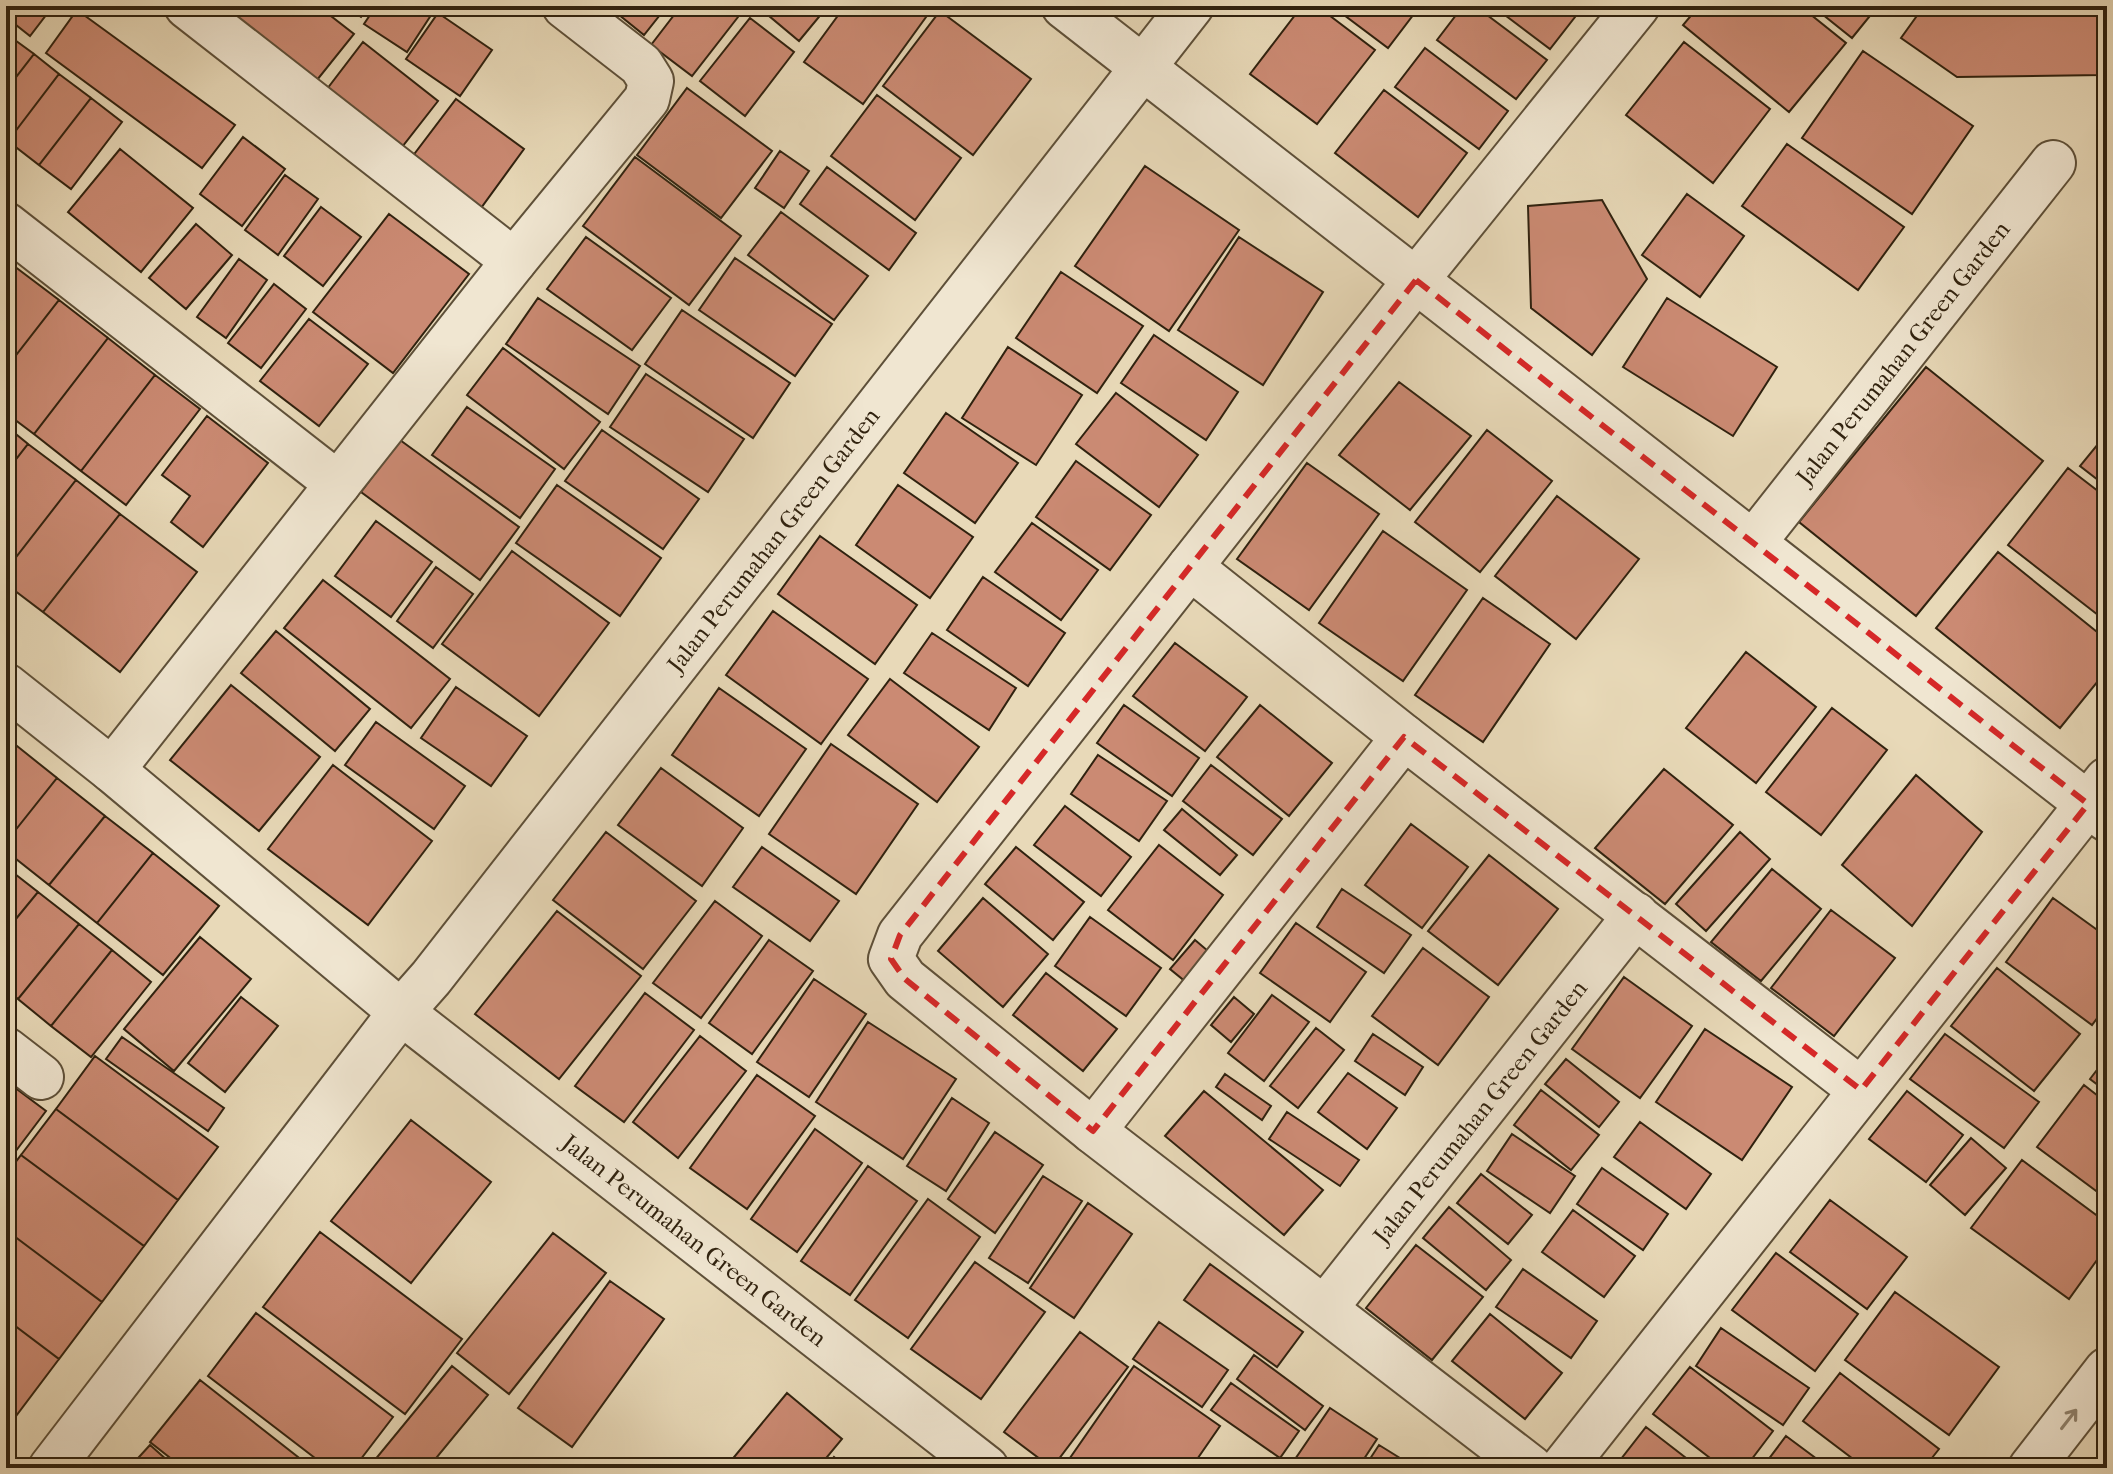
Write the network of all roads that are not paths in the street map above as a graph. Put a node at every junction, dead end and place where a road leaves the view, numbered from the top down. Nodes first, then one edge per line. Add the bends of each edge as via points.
1 (187, 6) edge
2 (565, 6) edge
3 (1064, 6) edge
4 (1191, 6) edge
5 (1637, 6) edge
6 (1143, 68) junction
7 (2053, 163) dead end
8 (6, 225) edge
9 (514, 261) junction
10 (1416, 280) junction
11 (338, 484) junction
12 (1753, 543) junction
13 (1190, 567) junction
14 (6, 686) edge
15 (1404, 737) junction
16 (112, 770) junction
17 (2101, 801) edge
18 (1636, 915) junction
19 (401, 1012) junction
20 (6, 1050) edge
21 (41, 1077) dead end
22 (1861, 1090) junction
23 (1093, 1131) junction
24 (1325, 1308) junction
25 (2107, 1370) edge
26 (51, 1468) edge
27 (986, 1468) edge
28 (1531, 1468) edge
29 (1563, 1468) edge
30 (2031, 1468) edge

1 - 9 street
2 - 9 street via 641,65 651,81 647,99
3 - 6 street
4 - 6 street, Jalan Perumahan Green Garden
5 - 10 street
6 - 10 street
6 - 19 street, Jalan Perumahan Green Garden
7 - 12 street, Jalan Perumahan Green Garden
8 - 11 street
9 - 11 street
10 - 12 street
10 - 13 street
11 - 16 street
12 - 17 street
13 - 15 street
13 - 23 street via 900,935 891,959 905,979
14 - 16 street, Jalan Perumahan Green Garden
15 - 18 street
15 - 23 street
16 - 19 street, Jalan Perumahan Green Garden
17 - 22 street
18 - 22 street
18 - 24 street, Jalan Perumahan Green Garden
19 - 26 street, Jalan Perumahan Green Garden
19 - 27 street, Jalan Perumahan Green Garden
20 - 21 street
22 - 29 street
23 - 24 street
24 - 28 street
30 -> 25 street

